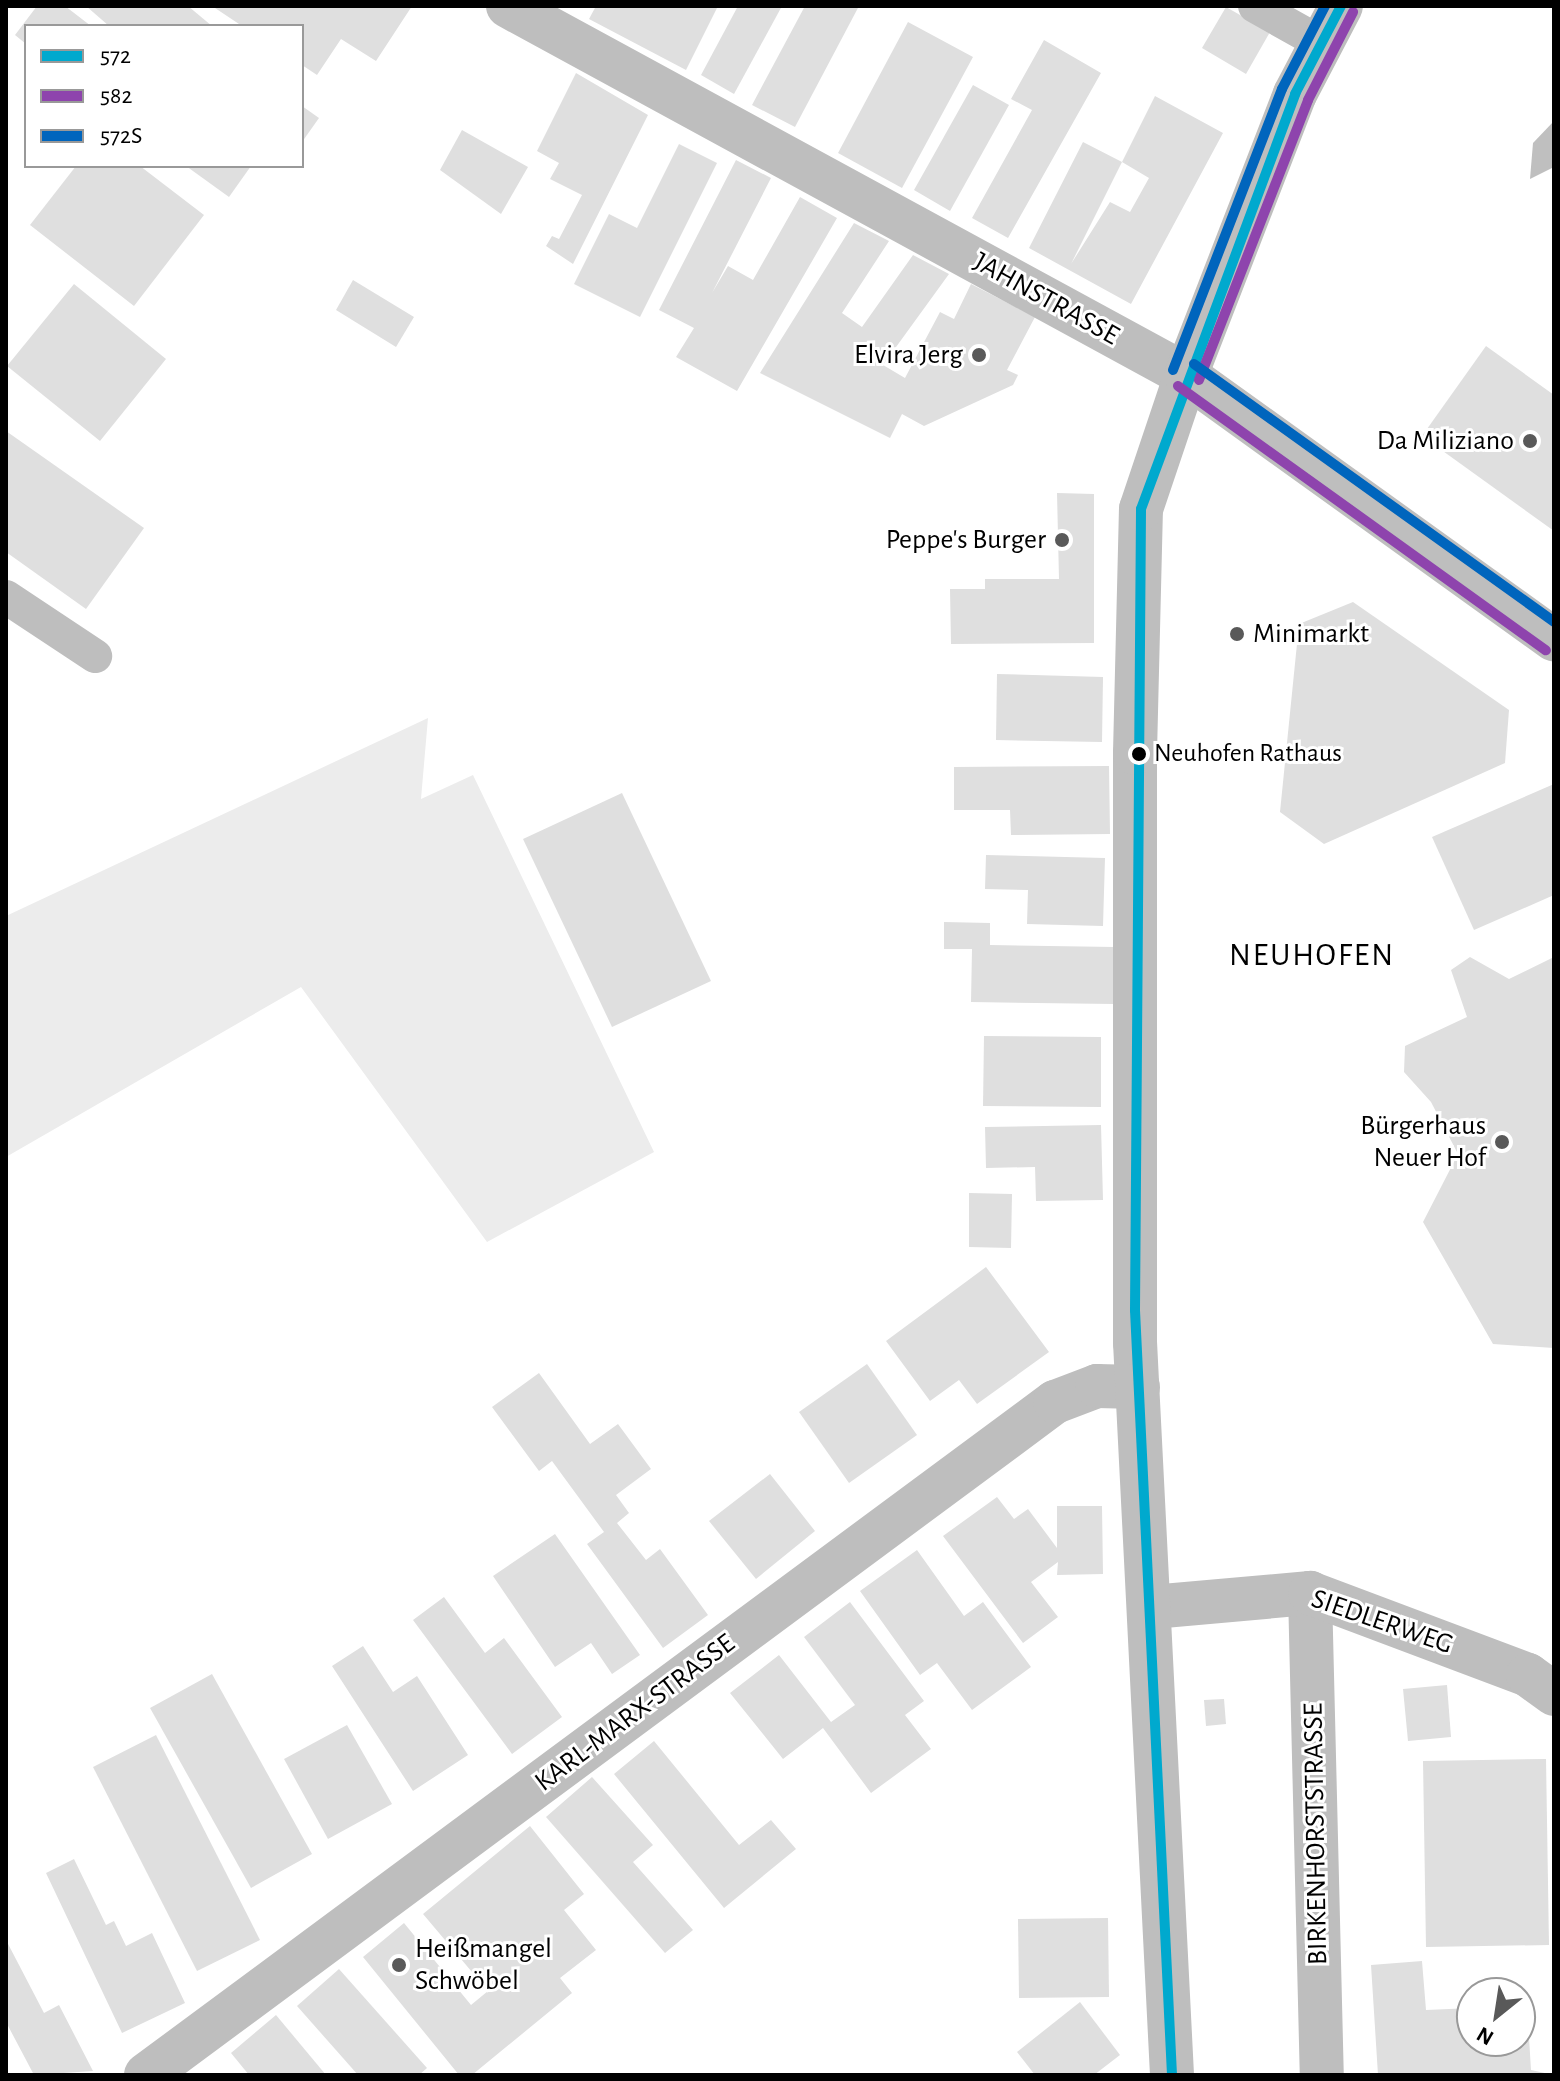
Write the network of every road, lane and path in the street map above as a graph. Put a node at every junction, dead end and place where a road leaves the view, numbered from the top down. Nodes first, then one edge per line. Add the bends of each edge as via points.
1 (508, 6) edge
2 (1255, 6) edge
3 (1331, 24) edge
4 (1186, 375) junction
5 (6, 597) edge
6 (1554, 639) edge
7 (95, 656) dead end
8 (1138, 1387) junction
9 (1310, 1593) junction
10 (1152, 1607) junction
11 (1554, 1694) edge
12 (146, 2075) edge
13 (1172, 2075) edge
14 (1322, 2075) edge

1 - 4 street, JAHNSTRASSE
2 - 3 lane
3 - 4 street
4 - 6 street, JAHNSTRASSE
4 - 8 street via 1141,509
5 - 7 lane
8 - 10 street
8 - 12 street, KARL-MARX-STRASSE via 1097,1386 1055,1402
9 - 10 street, SIEDLERWEG
9 - 11 street, SIEDLERWEG via 1528,1675
9 - 14 street, BIRKENHORSTSTRASSE
10 - 13 street

